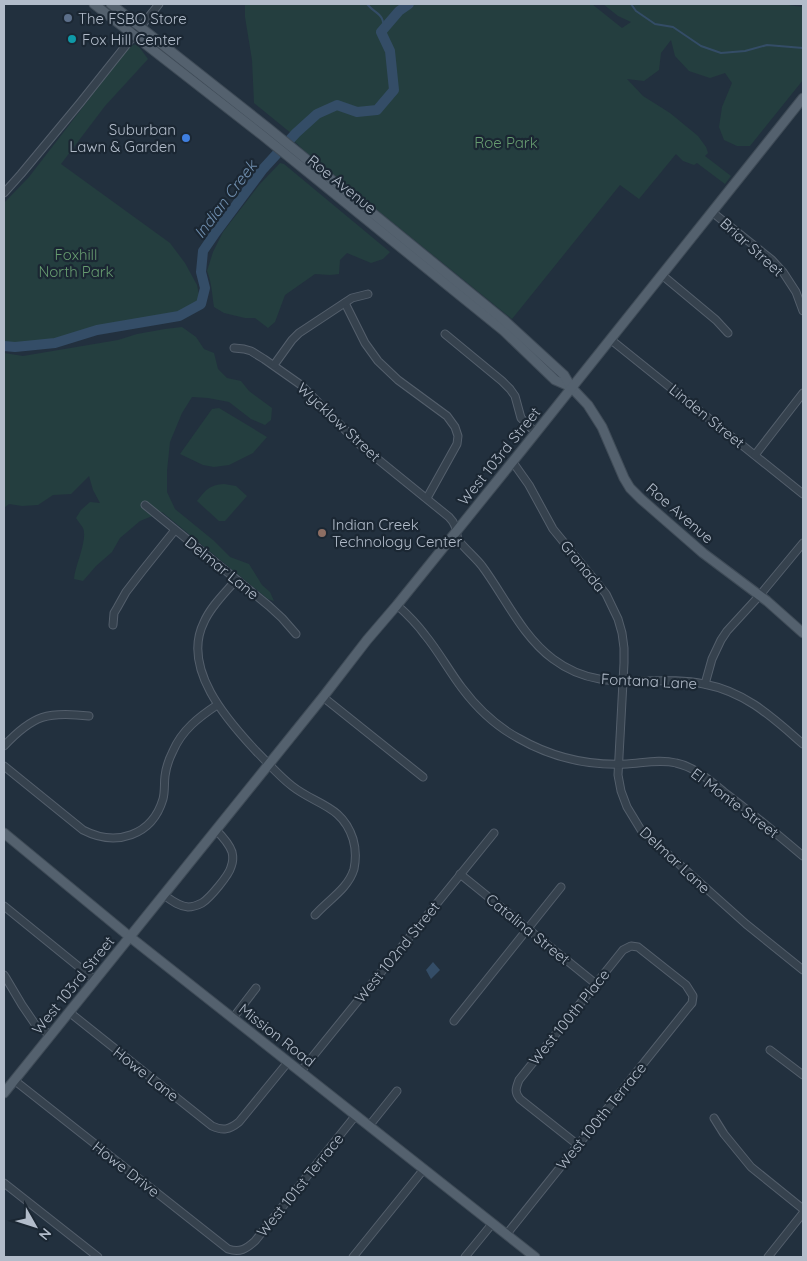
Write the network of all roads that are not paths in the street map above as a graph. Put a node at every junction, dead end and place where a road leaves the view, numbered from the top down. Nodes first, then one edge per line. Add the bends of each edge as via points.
1 (94, 4) edge
2 (112, 4) edge
3 (159, 4) edge
4 (140, 27) junction
5 (134, 35) junction
6 (803, 98) edge
7 (4, 193) edge
8 (712, 212) junction
9 (401, 236) junction
10 (393, 242) junction
11 (662, 275) junction
12 (368, 294) dead end
13 (801, 300) edge
14 (345, 304) junction
15 (803, 311) edge
16 (728, 333) dead end
17 (445, 334) dead end
18 (610, 339) junction
19 (234, 348) dead end
20 (274, 365) junction
21 (571, 387) junction
22 (803, 393) edge
23 (536, 433) junction
24 (755, 455) junction
25 (512, 461) junction
26 (803, 494) edge
27 (426, 498) junction
28 (145, 505) dead end
29 (175, 530) junction
30 (456, 531) junction
31 (803, 543) edge
32 (236, 580) junction
33 (760, 595) junction
34 (397, 604) junction
35 (113, 625) dead end
36 (803, 633) edge
37 (296, 634) dead end
38 (623, 682) junction
39 (705, 684) junction
40 (323, 697) junction
41 (217, 705) junction
42 (89, 716) dead end
43 (803, 744) edge
44 (4, 746) edge
45 (268, 764) junction
46 (618, 764) junction
47 (4, 766) edge
48 (423, 777) dead end
49 (216, 830) junction
50 (4, 833) edge
51 (494, 833) dead end
52 (803, 856) edge
53 (460, 874) junction
54 (561, 887) dead end
55 (164, 895) junction
56 (4, 906) edge
57 (315, 915) dead end
58 (528, 929) junction
59 (130, 936) junction
60 (803, 970) edge
61 (4, 975) edge
62 (95, 980) junction
63 (596, 984) junction
64 (256, 988) dead end
65 (693, 996) joint
66 (69, 1012) junction
67 (233, 1018) junction
68 (454, 1022) dead end
69 (50, 1035) junction
70 (770, 1050) dead end
71 (288, 1062) junction
72 (301, 1071) junction
73 (803, 1075) edge
74 (14, 1080) junction
75 (397, 1091) dead end
76 (4, 1093) edge
77 (356, 1115) junction
78 (714, 1118) dead end
79 (369, 1126) junction
80 (578, 1145) junction
81 (424, 1169) junction
82 (4, 1183) edge
83 (803, 1211) edge
84 (492, 1224) junction
85 (506, 1235) junction
86 (240, 1251) joint
87 (98, 1257) edge
88 (353, 1257) edge
89 (465, 1257) edge
90 (535, 1257) edge
91 (768, 1257) edge

1 - 5 main road, Roe Avenue
2 - 4 main road, Roe Avenue
3 - 4 street
4 - 5 street
4 - 9 main road, Roe Avenue
5 - 7 street
5 - 10 main road, Roe Avenue
6 - 8 main road, West 103rd Street
8 - 11 main road, West 103rd Street
8 - 13 street, Briar Street via 772,260
9 - 10 main road
9 - 21 main road, Roe Avenue via 505,321 564,375
10 - 21 main road, Roe Avenue via 504,331 555,380
11 - 16 street
11 - 18 main road, West 103rd Street
12 - 14 street via 352,298
13 - 15 street, Briar Street
14 - 20 street via 299,333
14 - 27 street via 378,361 447,416 455,427 457,444
17 - 23 street via 510,389 521,418
18 - 21 main road, West 103rd Street
18 - 24 street, Linden Street
19 - 20 street, Wycklow Street via 251,351
20 - 27 street, Wycklow Street via 301,385 360,444
21 - 23 main road, West 103rd Street
21 - 33 main road, Roe Avenue via 595,414 624,478 636,494 686,538
22 - 24 street
23 - 25 main road, West 103rd Street
24 - 26 street, Linden Street
25 - 30 main road, West 103rd Street
25 - 38 street, Granada via 553,529 600,585 613,607 624,648
27 - 30 street, Wycklow Street via 449,517
28 - 29 street, Delmar Lane
29 - 32 street, Delmar Lane
29 - 35 street via 126,592 116,608
30 - 34 main road, West 103rd Street
30 - 38 street, Fontana Lane via 458,539 482,566 542,650 582,675
31 - 33 street
32 - 37 street, Delmar Lane via 269,606
32 - 41 street via 203,623 198,642 202,674
33 - 36 main road, Roe Avenue
33 - 39 street via 721,640
34 - 40 main road, West 103rd Street
34 - 46 street, El Monte Street via 425,634 474,703 504,729 548,753 582,762
38 - 39 street, Fontana Lane via 688,681
38 - 46 street, Delmar Lane
39 - 43 street, Fontana Lane via 752,702
40 - 45 main road, West 103rd Street
40 - 48 street
41 - 45 street via 230,724
41 - 47 street via 197,719 179,739 168,764 158,811 147,825 128,836 105,838 91,835
42 - 44 street via 58,714 34,720
45 - 49 main road, West 103rd Street
45 - 57 street via 292,787 335,812 348,827 354,844 356,859 350,879
46 - 52 street, El Monte Street via 666,761 683,764
46 - 60 street, Delmar Lane via 621,792 641,830
49 - 55 main road, West 103rd Street
49 - 55 street via 230,846 233,860 231,868 208,898 188,907
50 - 59 main road, Mission Road
51 - 53 street, West 102nd Street
53 - 58 street, Catalina Street
53 - 72 street, West 102nd Street
54 - 58 street
55 - 59 main road, West 103rd Street
56 - 62 street
58 - 63 street, Catalina Street
58 - 68 street
59 - 62 main road, West 103rd Street
59 - 67 main road, Mission Road
61 - 69 street via 35,1024
62 - 66 main road, West 103rd Street
63 - 65 street, West 100th Place via 623,950 630,946 638,947 686,985
63 - 80 street, West 100th Place via 515,1089 520,1099
64 - 67 street
65 - 80 street, West 100th Terrace via 692,1003
66 - 69 main road, West 103rd Street
66 - 71 street, Howe Lane via 219,1129 232,1128 239,1122
67 - 71 main road, Mission Road
69 - 74 main road, West 103rd Street
70 - 73 street
71 - 72 main road, Mission Road
72 - 77 main road, Mission Road
74 - 76 main road, West 103rd Street
74 - 86 street, Howe Drive via 228,1249
75 - 79 street
77 - 79 main road, Mission Road
77 - 86 street, West 101st Terrace via 255,1241
78 - 83 street via 751,1167
79 - 81 main road, Mission Road
80 - 85 street, West 100th Terrace
81 - 84 main road, Mission Road
81 - 88 street
82 - 87 street
83 - 91 street
84 - 85 main road, Mission Road
84 - 89 street
85 - 90 main road, Mission Road

